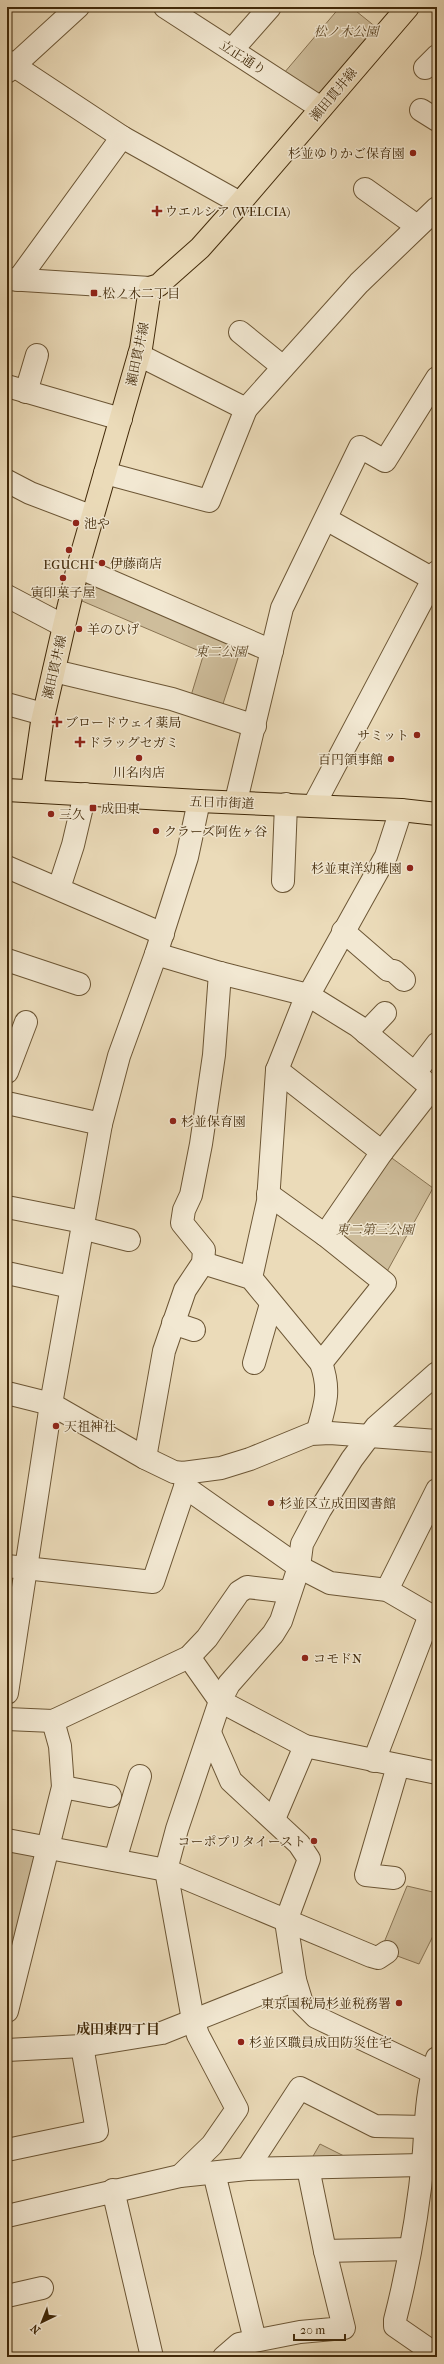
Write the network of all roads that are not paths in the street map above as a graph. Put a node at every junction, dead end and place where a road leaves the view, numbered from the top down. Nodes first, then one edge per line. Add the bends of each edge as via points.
1 (78, 7) edge
2 (165, 7) edge
3 (270, 7) edge
4 (408, 7) edge
5 (232, 50) junction
6 (9, 66) edge
7 (321, 108) junction
8 (122, 137) junction
9 (365, 189) dead end
10 (240, 203) junction
11 (437, 208) edge
12 (417, 226) junction
13 (12, 280) edge
14 (150, 288) junction
15 (240, 332) dead end
16 (37, 355) dead end
17 (139, 355) junction
18 (283, 367) junction
19 (437, 378) edge
20 (16, 389) edge
21 (429, 408) edge
22 (246, 409) junction
23 (122, 419) junction
24 (106, 473) junction
25 (7, 481) edge
26 (93, 517) junction
27 (326, 519) junction
28 (78, 567) junction
29 (435, 576) edge
30 (7, 596) edge
31 (64, 626) junction
32 (272, 651) junction
33 (54, 671) junction
34 (7, 704) edge
35 (44, 714) junction
36 (255, 726) junction
37 (7, 790) edge
38 (32, 791) junction
39 (86, 794) junction
40 (200, 801) junction
41 (236, 801) junction
42 (286, 804) junction
43 (314, 805) junction
44 (401, 810) junction
45 (437, 814) edge
46 (7, 867) edge
47 (283, 881) dead end
48 (59, 888) junction
49 (342, 931) junction
50 (160, 944) junction
51 (7, 960) edge
52 (220, 973) junction
53 (404, 980) dead end
54 (79, 984) dead end
55 (308, 995) junction
56 (385, 1013) dead end
57 (26, 1022) dead end
58 (366, 1033) junction
59 (437, 1044) edge
60 (278, 1070) junction
61 (7, 1072) edge
62 (415, 1073) junction
63 (435, 1090) edge
64 (7, 1103) edge
65 (101, 1124) junction
66 (382, 1152) junction
67 (268, 1194) junction
68 (7, 1207) edge
69 (82, 1225) junction
70 (325, 1235) junction
71 (130, 1240) dead end
72 (203, 1263) junction
73 (7, 1273) edge
74 (250, 1278) junction
75 (71, 1287) junction
76 (271, 1304) junction
77 (173, 1323) junction
78 (194, 1330) dead end
79 (254, 1363) dead end
80 (321, 1363) junction
81 (437, 1373) edge
82 (7, 1393) edge
83 (51, 1404) junction
84 (317, 1433) junction
85 (370, 1435) junction
86 (437, 1441) edge
87 (145, 1458) junction
88 (187, 1480) junction
89 (435, 1497) edge
90 (16, 1567) edge
91 (299, 1567) junction
92 (387, 1590) junction
93 (290, 1592) junction
94 (433, 1619) edge
95 (189, 1657) junction
96 (7, 1693) edge
97 (220, 1701) junction
98 (7, 1719) edge
99 (53, 1721) junction
100 (210, 1733) junction
101 (305, 1746) junction
102 (374, 1761) junction
103 (398, 1766) junction
104 (437, 1773) edge
105 (140, 1776) dead end
106 (63, 1787) junction
107 (110, 1796) dead end
108 (274, 1819) junction
109 (7, 1840) edge
110 (48, 1847) junction
111 (114, 1860) junction
112 (166, 1870) junction
113 (394, 1878) dead end
114 (286, 1921) junction
115 (387, 1952) dead end
116 (295, 1980) junction
117 (7, 2011) edge
118 (193, 2020) junction
119 (82, 2046) junction
120 (7, 2050) edge
121 (435, 2065) edge
122 (424, 2127) junction
123 (7, 2150) edge
124 (422, 2165) junction
125 (308, 2168) junction
126 (247, 2169) junction
127 (214, 2173) junction
128 (180, 2176) junction
129 (112, 2190) junction
130 (7, 2216) edge
131 (410, 2249) junction
132 (325, 2251) junction
133 (42, 2288) dead end
134 (7, 2296) edge
135 (255, 2340) junction
136 (437, 2355) edge
137 (152, 2357) edge
138 (224, 2357) edge

1 - 6 street
2 - 5 street, 立正通り
3 - 5 street
4 - 7 main road, 瀬田貫井線
5 - 7 street, 立正通り
6 - 8 street
7 - 10 main road, 瀬田貫井線
8 - 10 street
8 - 13 street
9 - 12 street
10 - 14 main road, 瀬田貫井線 via 200,248 159,285
11 - 12 street
12 - 18 street via 359,283
13 - 14 street
14 - 17 main road, 瀬田貫井線
15 - 18 street
16 - 20 street
17 - 22 street
17 - 23 main road, 瀬田貫井線
18 - 22 street
19 - 21 street
20 - 23 street
21 - 27 street via 385,461 360,447
22 - 24 street via 209,501
23 - 24 main road, 瀬田貫井線
24 - 26 main road, 瀬田貫井線
25 - 26 street via 30,493
26 - 28 main road, 瀬田貫井線
27 - 29 street
27 - 32 street via 282,608
28 - 31 main road, 瀬田貫井線
28 - 32 street
29 - 43 street
30 - 31 street
31 - 33 main road, 瀬田貫井線
32 - 36 street
33 - 35 main road, 瀬田貫井線
33 - 36 street via 172,699
34 - 35 street
35 - 38 main road, 瀬田貫井線
36 - 41 street
37 - 38 main road, 五日市街道
38 - 39 main road, 五日市街道
39 - 40 main road, 五日市街道
39 - 48 street
40 - 41 main road, 五日市街道
40 - 50 street via 187,857
41 - 42 main road, 五日市街道
42 - 43 main road, 五日市街道
42 - 47 street
43 - 44 main road, 五日市街道
44 - 45 main road, 五日市街道
44 - 49 street via 386,856
46 - 48 street
48 - 50 street
49 - 53 street via 388,970 394,971
49 - 55 street
50 - 52 street
50 - 65 street via 119,1056
51 - 54 street
52 - 55 street
52 - 72 street via 214,1055 201,1144 191,1195 184,1210 182,1223 204,1250
55 - 58 street
55 - 60 street
56 - 58 street
57 - 61 street
58 - 62 street
59 - 62 street
60 - 66 street
60 - 67 street
62 - 63 street
63 - 66 street
64 - 65 street
65 - 69 street
66 - 70 street
67 - 70 street
67 - 74 street
68 - 69 street
69 - 71 street
69 - 75 street
70 - 80 street via 385,1283
72 - 74 street
72 - 77 street via 185,1290
73 - 75 street
74 - 76 street
75 - 83 street
76 - 79 street
76 - 80 street
77 - 78 street
77 - 87 street via 164,1351
80 - 84 street via 326,1377 327,1398
81 - 85 street
82 - 83 street
83 - 87 street
83 - 90 street
84 - 85 street
84 - 88 street via 250,1459 200,1472
85 - 86 street
85 - 91 street via 320,1510 302,1544
87 - 88 street
88 - 90 street via 152,1582
88 - 91 street
89 - 92 street
90 - 96 street
91 - 92 street via 330,1583
91 - 93 street
92 - 94 street
93 - 95 street via 247,1587 239,1592 207,1638
93 - 97 street via 281,1621 273,1634 229,1684
94 - 102 street
95 - 97 street
95 - 99 street
97 - 100 street
97 - 101 street
98 - 99 street
99 - 106 street via 60,1746
100 - 108 street via 231,1781
100 - 112 street via 177,1829
101 - 102 street
101 - 108 street
102 - 103 street
103 - 104 street
103 - 113 street via 366,1875
105 - 111 street
106 - 107 street
106 - 110 street
108 - 114 street via 309,1859
109 - 110 street
110 - 111 street
110 - 117 street
111 - 112 street
112 - 114 street
112 - 118 street
114 - 115 street via 371,1956 378,1958
114 - 116 street
116 - 118 street
116 - 121 street via 302,2003 316,2017
118 - 119 street via 162,2033
118 - 128 street via 198,2035 236,2109 212,2145
119 - 120 street
119 - 123 street via 97,2131
121 - 122 street
122 - 124 street
122 - 126 street via 375,2126 300,2088
124 - 125 street
124 - 131 street
125 - 126 street
125 - 132 street
126 - 127 street
127 - 128 street
127 - 135 street
128 - 129 street
129 - 130 street
129 - 137 street
131 - 132 street
131 - 136 street via 396,2326 400,2332
132 - 135 street via 344,2328
133 - 134 street
135 - 138 street via 239,2344

